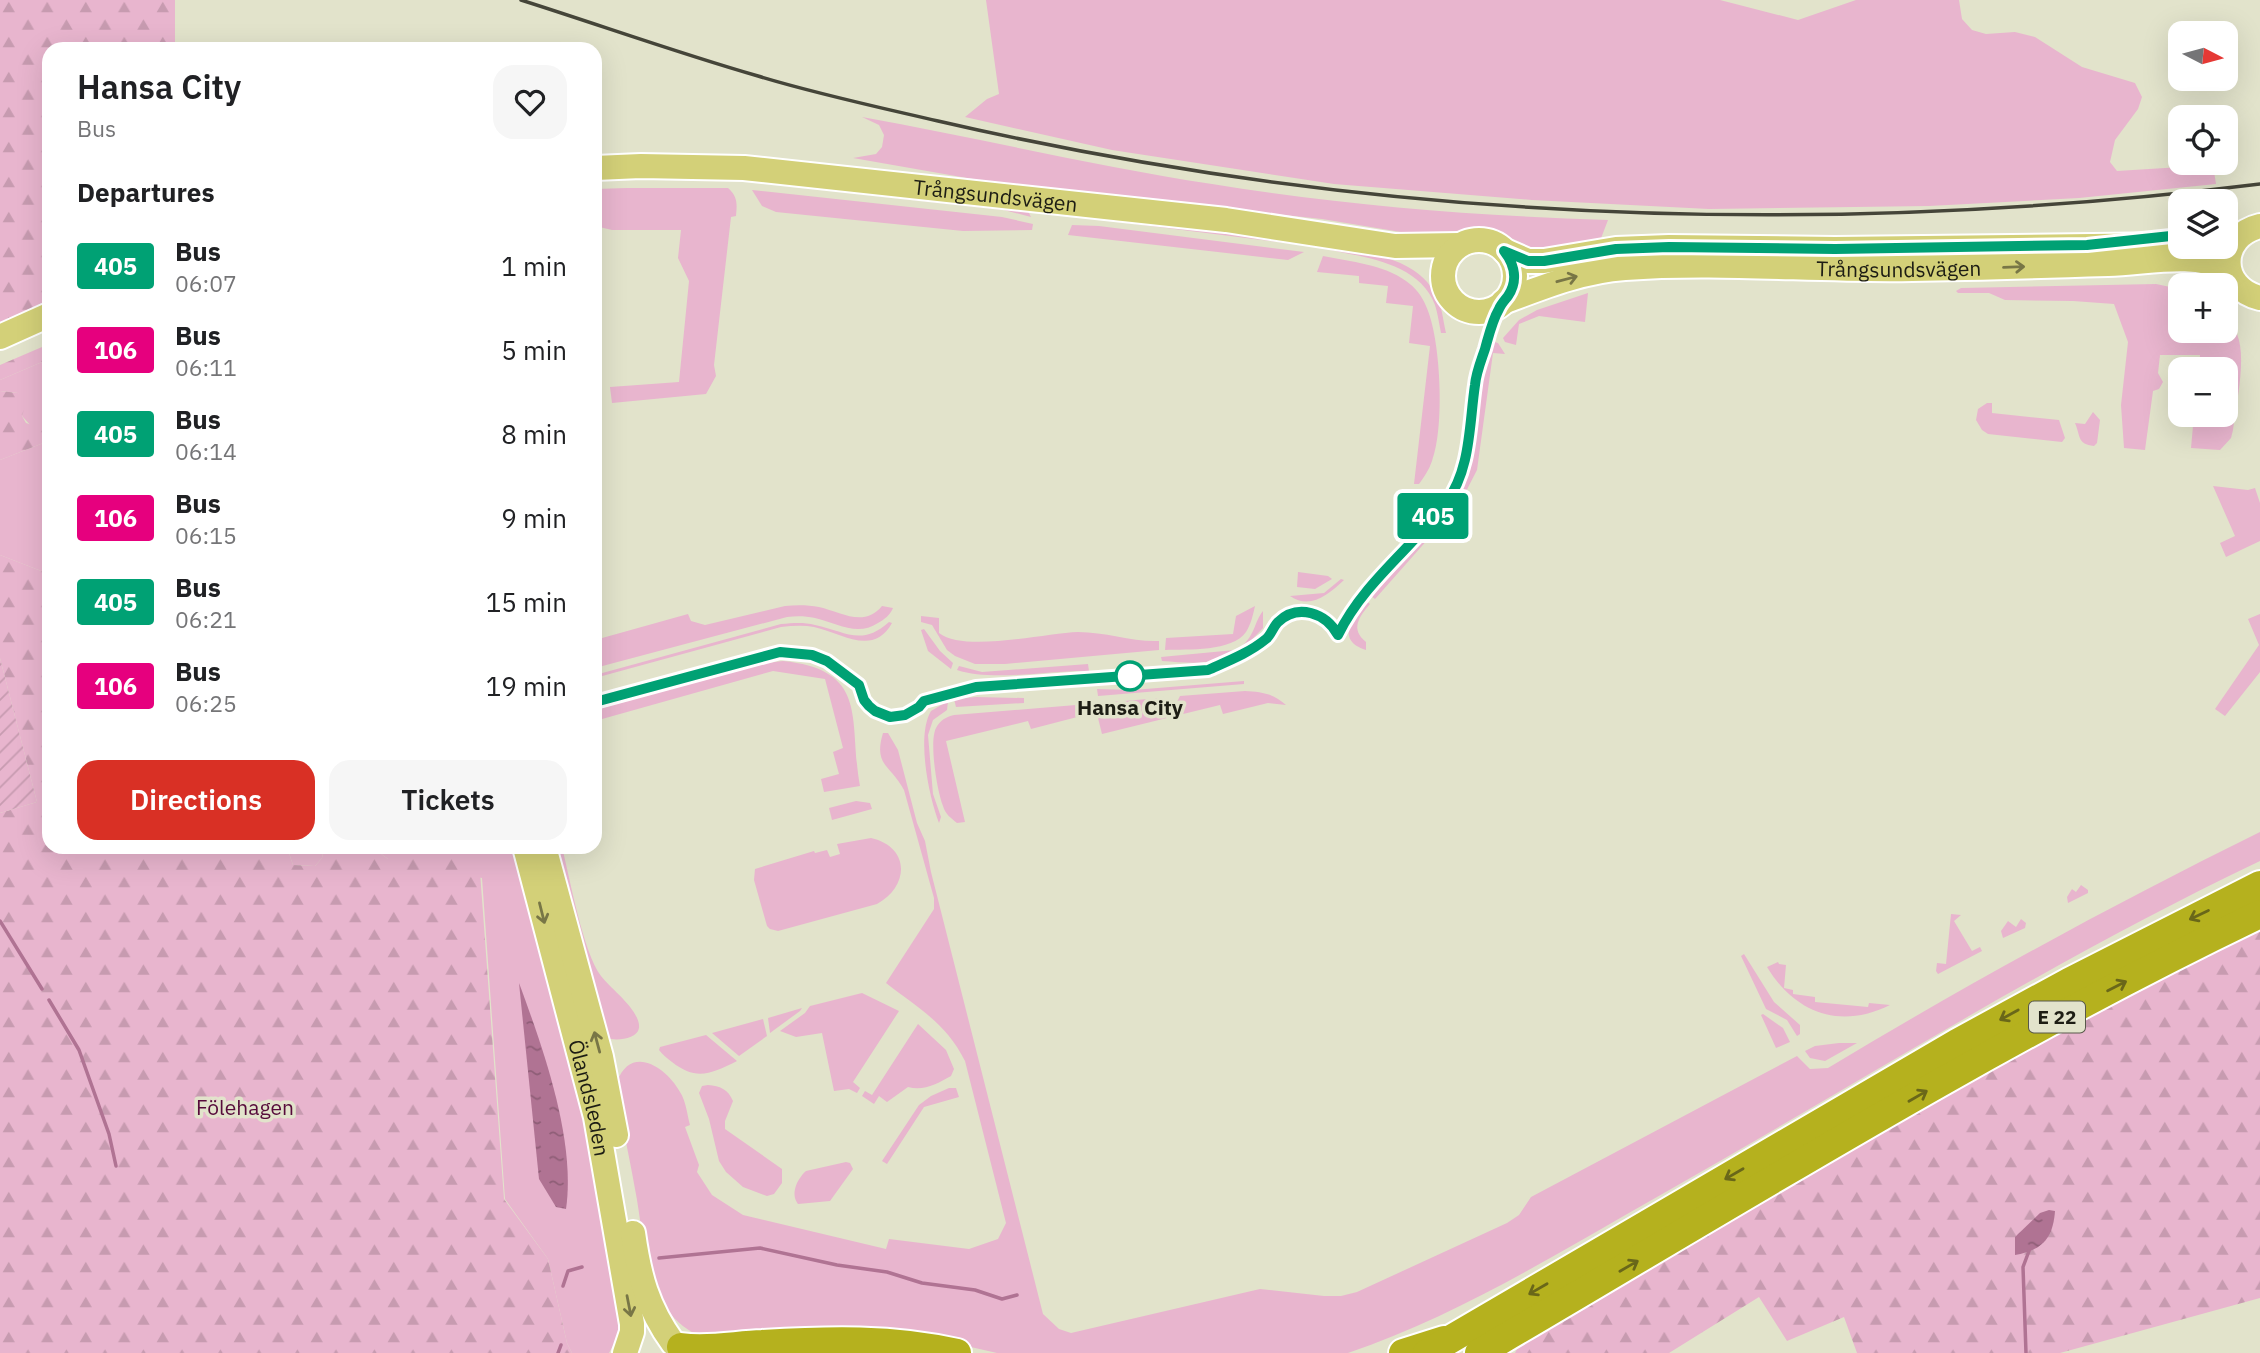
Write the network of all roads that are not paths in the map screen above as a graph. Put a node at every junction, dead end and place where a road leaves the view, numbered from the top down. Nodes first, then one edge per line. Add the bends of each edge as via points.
1 (602, 169) edge
2 (2241, 232) edge
3 (2168, 236) edge
4 (2108, 244) junction
5 (2168, 244) edge
6 (1460, 245) junction
7 (1395, 246) junction
8 (1504, 251) junction
9 (2195, 273) edge
10 (2231, 273) edge
11 (1443, 279) junction
12 (2238, 283) edge
13 (2260, 299) edge
14 (1503, 302) junction
15 (42, 318) edge
16 (0, 337) edge
17 (527, 854) edge
18 (546, 854) edge
19 (2260, 885) edge
20 (2260, 914) edge
21 (1456, 1336) junction
22 (680, 1347) edge
23 (626, 1352) edge
24 (957, 1353) edge
25 (1403, 1353) edge
26 (1427, 1353) edge
27 (1479, 1353) edge

1 - 7 main road, Trångsundsvägen via 744,169 820,176 1226,220
2 - 10 main road via 2229,257
3 - 4 main road, Trångsundsvägen
4 - 5 main road, Trångsundsvägen
4 - 8 main road, Trångsundsvägen via 1669,247 1616,249 1544,261 1528,261
6 - 7 main road, Trångsundsvägen
6 - 8 main road via 1476,240
6 - 11 main road via 1445,264
7 - 11 main road, Trångsundsvägen
8 - 14 main road via 1514,273 1512,289
14 -> 9 main road, Trångsundsvägen via 1560,280 1626,268 1912,269 2132,263
11 - 14 main road via 1453,301 1466,310 1490,310
12 - 13 main road, Trångsundsvägen
15 - 16 main road
17 -> 23 main road, Ölandsleden via 596,1117 632,1324
22 -> 18 main road, Ölandsleden via 658,1323 645,1294 601,1057
19 -> 21 highway, E 22 via 1957,1044
27 -> 20 highway, E 22 via 1971,1065
21 - 25 highway
21 - 26 highway, E 22
22 - 23 main road, Ölandsleden via 650,1339 633,1344
22 - 24 highway via 884,1342

